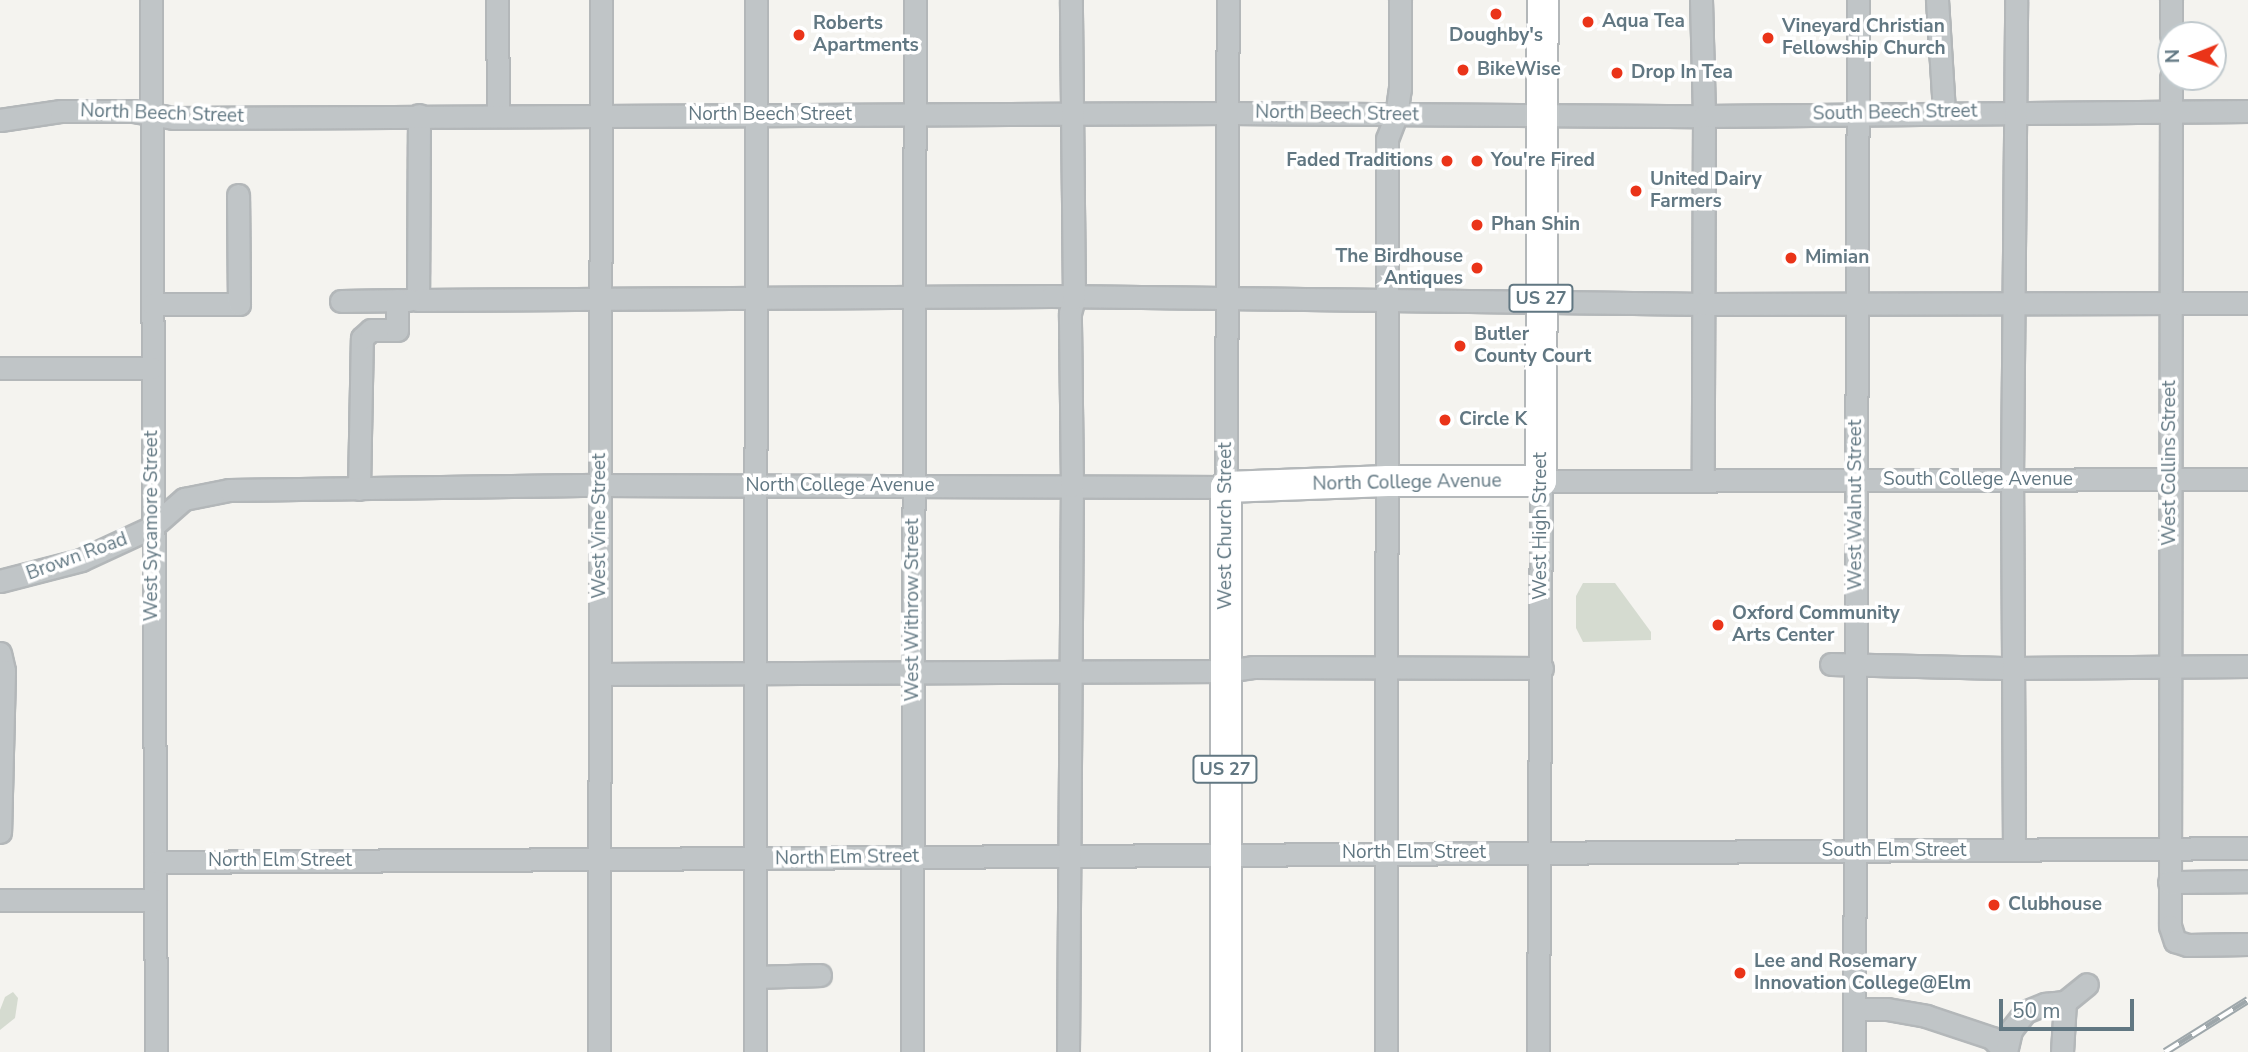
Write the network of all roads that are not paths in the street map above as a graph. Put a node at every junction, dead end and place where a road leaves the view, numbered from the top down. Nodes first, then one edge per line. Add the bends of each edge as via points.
1 (151, 0) edge
2 (497, 0) edge
3 (601, 0) edge
4 (756, 0) edge
5 (915, 0) edge
6 (1072, 0) edge
7 (1228, 0) edge
8 (1400, 0) edge
9 (1543, 0) edge
10 (1701, 0) edge
11 (1858, 0) edge
12 (1937, 0) edge
13 (2016, 0) edge
14 (2171, 0) edge
15 (2171, 21) edge
16 (2171, 91) edge
17 (2016, 111) junction
18 (2248, 111) edge
19 (1944, 112) junction
20 (2171, 112) junction
21 (1228, 113) junction
22 (1858, 113) junction
23 (152, 114) junction
24 (915, 114) junction
25 (1073, 114) junction
26 (419, 115) junction
27 (498, 115) junction
28 (602, 115) junction
29 (757, 115) junction
30 (1542, 115) junction
31 (1396, 116) junction
32 (1704, 116) junction
33 (0, 120) edge
34 (238, 195) dead end
35 (1227, 297) junction
36 (1074, 298) junction
37 (599, 299) junction
38 (914, 299) junction
39 (408, 300) junction
40 (758, 300) junction
41 (1387, 300) junction
42 (1541, 300) junction
43 (341, 301) dead end
44 (2013, 301) junction
45 (1857, 302) junction
46 (2171, 302) junction
47 (2248, 303) edge
48 (152, 304) junction
49 (1703, 304) junction
50 (0, 368) edge
51 (152, 368) junction
52 (2248, 479) edge
53 (1703, 480) junction
54 (1856, 480) junction
55 (2012, 480) junction
56 (2170, 480) junction
57 (1388, 481) junction
58 (1541, 481) junction
59 (600, 485) junction
60 (755, 486) junction
61 (1072, 486) junction
62 (1226, 486) junction
63 (913, 487) junction
64 (359, 489) junction
65 (152, 527) junction
66 (0, 582) edge
67 (1831, 664) dead end
68 (1, 665) edge
69 (2170, 666) junction
70 (2248, 666) edge
71 (1855, 667) junction
72 (1542, 668) junction
73 (2014, 668) junction
74 (1385, 669) junction
75 (913, 671) junction
76 (1069, 671) junction
77 (1226, 671) junction
78 (756, 672) junction
79 (600, 674) junction
80 (0, 832) edge
81 (2244, 848) edge
82 (2169, 849) junction
83 (2014, 850) junction
84 (1854, 851) junction
85 (1386, 853) junction
86 (1539, 853) junction
87 (1225, 854) junction
88 (912, 857) junction
89 (1069, 857) junction
90 (756, 859) junction
91 (601, 860) junction
92 (155, 862) junction
93 (2244, 881) edge
94 (2169, 882) junction
95 (0, 900) edge
96 (155, 900) junction
97 (2248, 944) edge
98 (820, 975) dead end
99 (756, 976) junction
100 (2087, 984) dead end
101 (2065, 1002) junction
102 (1854, 1009) junction
103 (156, 1052) edge
104 (599, 1052) edge
105 (755, 1052) edge
106 (912, 1052) edge
107 (1068, 1052) edge
108 (1226, 1052) edge
109 (1386, 1052) edge
110 (1538, 1052) edge
111 (1854, 1052) edge
112 (2006, 1052) edge
113 (2062, 1052) edge

1 - 23 street, West Sycamore Street
2 - 27 street
3 - 28 street, West Vine Street
4 - 29 street
5 - 24 street, West Withrow Street
6 - 25 street
7 - 21 street, West Church Street
8 - 31 street
9 - 30 highway, West High Street / US 27
10 - 32 street
11 - 22 street, West Walnut Street
12 - 19 street
13 - 17 street
14 - 15 street
16 - 20 street, West Collins Street
17 - 19 street, South Beech Street
17 - 20 street, South Beech Street
17 - 44 street
18 - 20 street, South Beech Street
19 - 22 street, South Beech Street
20 - 46 street, West Collins Street
21 - 25 street, North Beech Street
21 - 31 street, North Beech Street
21 - 35 street, West Church Street
22 - 32 street, South Beech Street
22 - 45 street, West Walnut Street
23 - 26 street, North Beech Street via 174,118
23 - 33 street, North Beech Street via 61,111
23 - 48 street, West Sycamore Street
24 - 25 street, North Beech Street
24 - 29 street, North Beech Street
24 - 38 street, West Withrow Street
25 - 36 street
26 - 27 street, North Beech Street
26 - 39 street
27 - 28 street, North Beech Street
28 - 29 street, North Beech Street
28 - 37 street, West Vine Street
29 - 40 street
30 - 31 street, North Beech Street
30 - 32 street, South Beech Street
30 - 42 highway, West High Street / US 27
31 - 41 street via 1387,139
32 - 49 street
34 - 48 street via 239,304
35 - 36 street
35 - 41 street
35 - 62 street, West Church Street
36 - 38 street
36 - 61 street via 1070,313
37 - 39 street
37 - 40 street
37 - 59 street, West Vine Street
38 - 40 street
38 - 63 street, West Withrow Street
39 - 43 street
39 - 64 street via 397,330 371,330 362,338
40 - 60 street
41 - 42 street
41 - 57 street
42 - 49 street
42 - 58 highway, West High Street / US 27
44 - 45 street
44 - 46 street
44 - 55 street
45 - 49 street
45 - 54 street, West Walnut Street
46 - 47 street
46 - 56 street, West Collins Street
48 - 51 street, West Sycamore Street
49 - 53 street
50 - 51 street
51 - 65 street, West Sycamore Street
52 - 56 street, South College Avenue
53 - 54 street, South College Avenue
53 - 58 street, South College Avenue
54 - 55 street, South College Avenue
54 - 71 street, West Walnut Street
55 - 56 street, South College Avenue
55 - 73 street
56 - 69 street, West Collins Street
57 - 58 highway, North College Avenue
57 - 62 highway, North College Avenue
57 - 74 street
58 - 72 street, West High Street
59 - 60 street, North College Avenue
59 - 64 street, North College Avenue
59 - 79 street, West Vine Street
60 - 63 street, North College Avenue
60 - 78 street
61 - 62 street, North College Avenue
61 - 63 street, North College Avenue
61 - 76 street
62 - 77 highway, West Church Street / US 27
63 - 75 street, West Withrow Street
64 - 65 street, North College Avenue via 203,492 184,499
65 - 66 street, Brown Road via 81,560
65 - 92 street, West Sycamore Street
67 - 71 street
68 - 80 street
69 - 70 street
69 - 73 street
69 - 82 street, West Collins Street
71 - 73 street
71 - 84 street, West Walnut Street
72 - 74 street
72 - 86 street, West High Street
73 - 83 street
74 - 77 street via 1253,667
74 - 85 street
75 - 76 street
75 - 78 street
75 - 88 street, West Withrow Street
76 - 77 street
76 - 89 street
77 - 87 highway, West Church Street / US 27
78 - 79 street
78 - 90 street
79 - 91 street, West Vine Street
81 - 82 street, South Elm Street
81 - 93 street
82 - 83 street, South Elm Street
82 - 94 street, West Collins Street
83 - 84 street, South Elm Street
84 - 86 street, South Elm Street
84 - 102 street, West Walnut Street
85 - 86 street, North Elm Street
85 - 87 street, North Elm Street
85 - 109 street
86 - 110 street, West High Street
87 - 89 street, North Elm Street
87 - 108 highway, West Church Street / US 27
88 - 89 street, North Elm Street
88 - 90 street, North Elm Street
88 - 106 street, West Withrow Street
89 - 107 street
90 - 91 street, North Elm Street
90 - 99 street
91 - 92 street, North Elm Street
91 - 104 street, West Vine Street
92 - 96 street, West Sycamore Street
93 - 94 street
94 - 97 street, West Collins Street via 2169,926 2175,941 2187,946
95 - 96 street
96 - 103 street, West Sycamore Street
98 - 99 street
99 - 105 street
100 - 101 street
101 - 112 street via 2025,1012 2011,1030
101 - 113 street
102 - 111 street, West Walnut Street
102 - 112 street via 1926,1016 1992,1038

